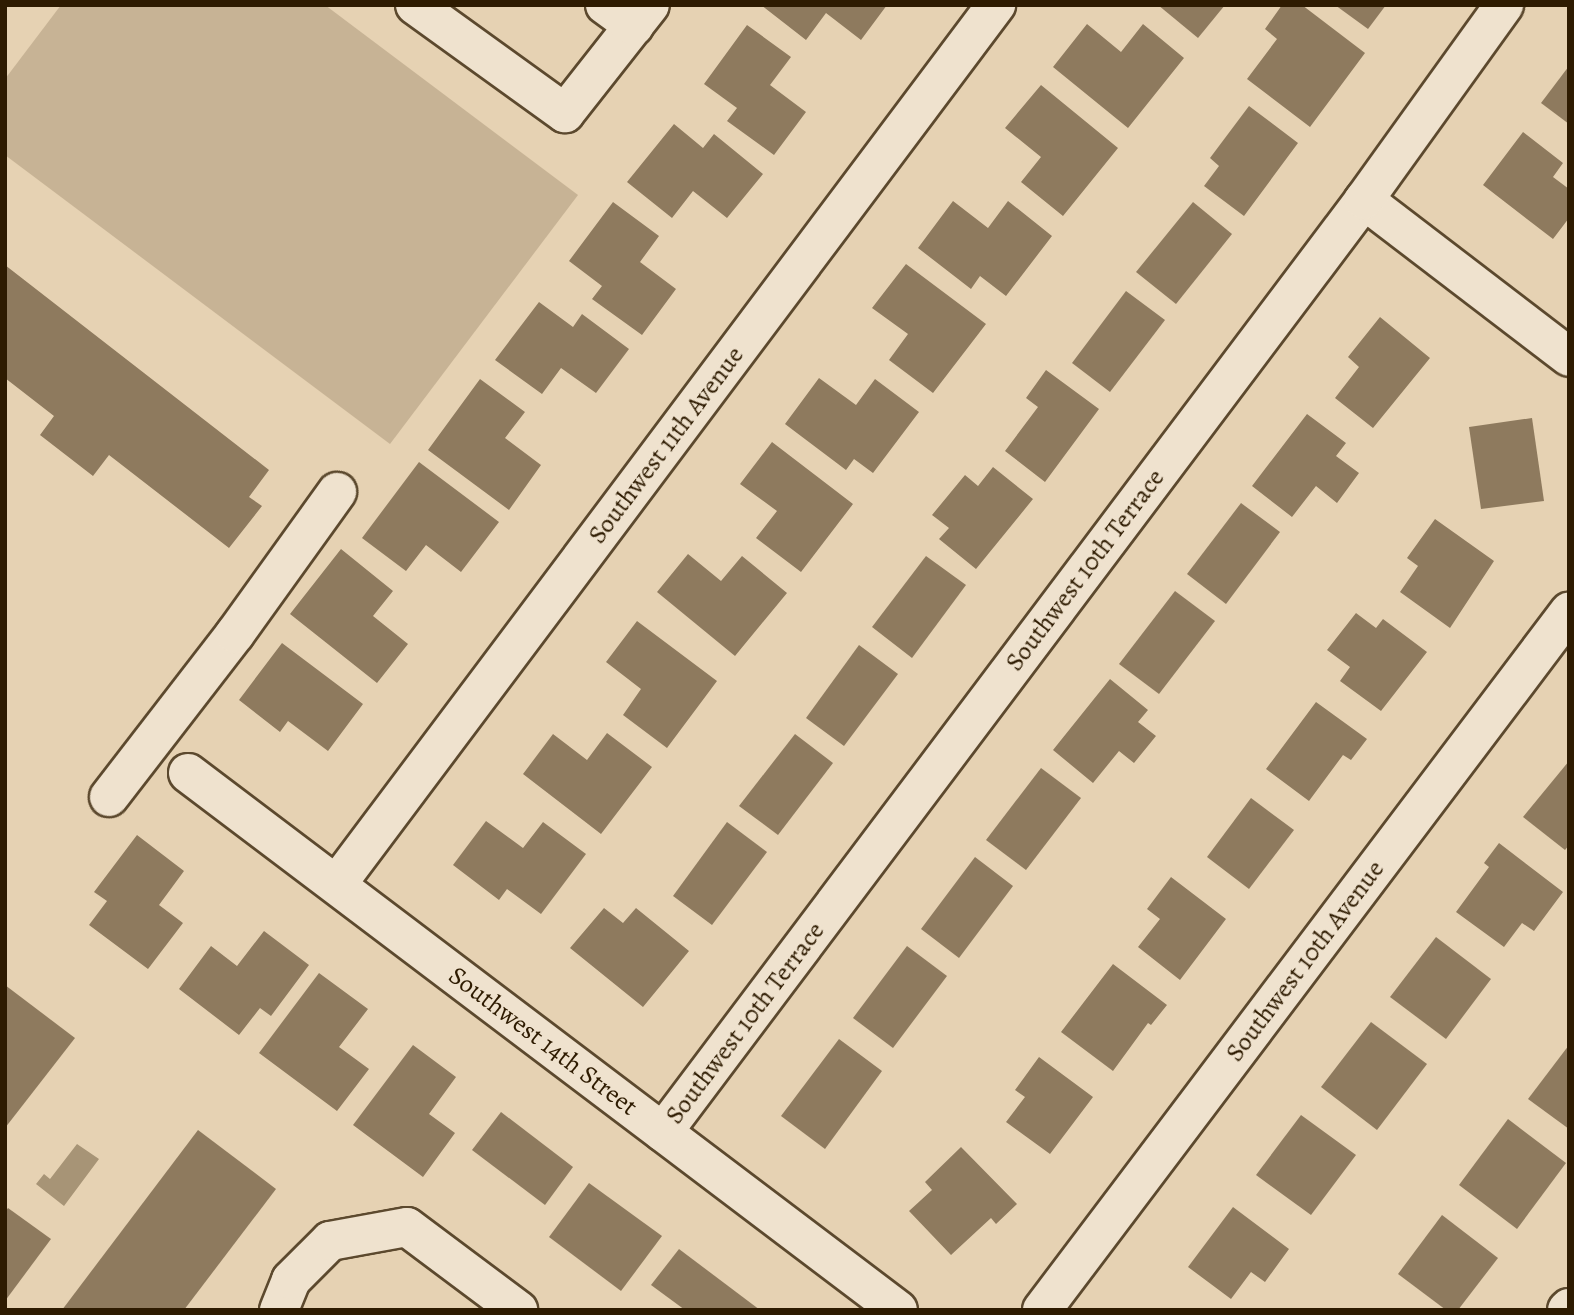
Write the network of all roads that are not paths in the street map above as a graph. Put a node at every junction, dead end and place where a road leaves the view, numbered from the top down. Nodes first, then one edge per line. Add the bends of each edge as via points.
1 (415, 5) edge
2 (996, 5) edge
3 (1504, 5) edge
4 (630, 12) edge
5 (1364, 200) junction
6 (1569, 357) edge
7 (337, 492) dead end
8 (1569, 612) edge
9 (188, 773) dead end
10 (109, 797) dead end
11 (337, 884) junction
12 (663, 1132) junction
13 (279, 1310) edge
14 (518, 1310) edge
15 (898, 1310) edge
16 (1042, 1310) edge

1 - 4 street via 565,113
2 - 11 street, Southwest 11th Avenue
3 - 5 street, Southwest 10th Terrace
5 - 6 street
5 - 12 street, Southwest 10th Terrace
7 - 10 street
8 - 16 street, Southwest 10th Avenue
9 - 11 street, Southwest 14th Street
11 - 12 street, Southwest 14th Street
12 - 15 street, Southwest 14th Street
13 - 14 street via 291,1280 330,1241 407,1227

